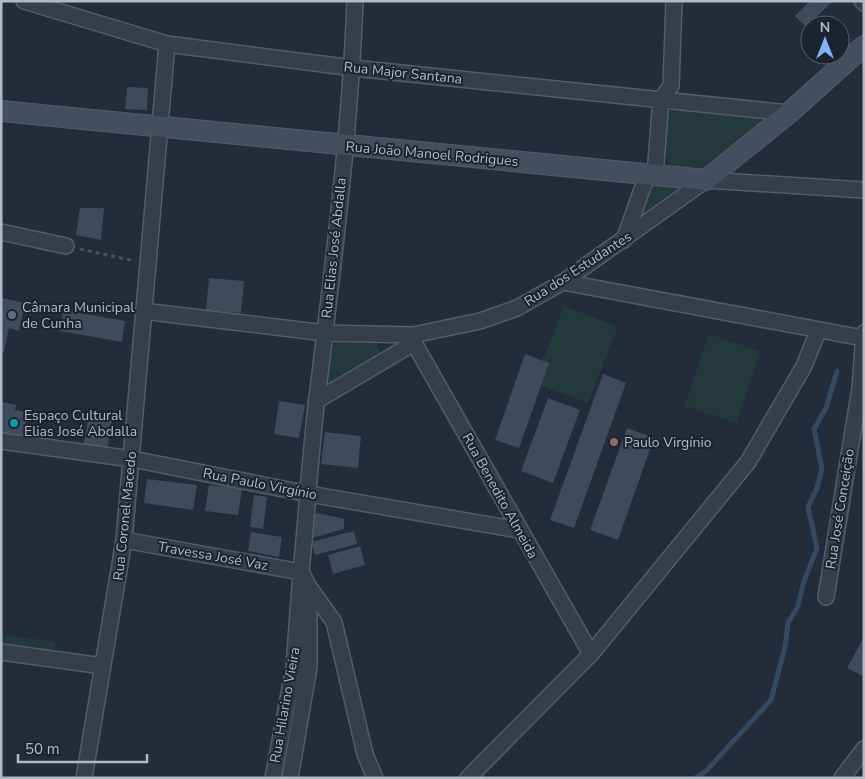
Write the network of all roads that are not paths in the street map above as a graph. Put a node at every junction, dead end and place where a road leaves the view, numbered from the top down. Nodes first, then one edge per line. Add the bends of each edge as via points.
1 (24, 1) edge
2 (356, 1) edge
3 (674, 1) edge
4 (167, 44) junction
5 (864, 46) edge
6 (353, 68) junction
7 (661, 99) junction
8 (1, 111) edge
9 (789, 113) junction
10 (160, 127) junction
11 (345, 146) junction
12 (655, 175) junction
13 (706, 180) junction
14 (864, 190) edge
15 (1, 232) edge
16 (624, 240) junction
17 (66, 246) road end
18 (563, 282) junction
19 (143, 311) junction
20 (818, 331) junction
21 (325, 333) junction
22 (863, 335) edge
23 (413, 339) junction
24 (316, 401) junction
25 (1, 441) edge
26 (132, 459) junction
27 (310, 494) junction
28 (518, 530) junction
29 (124, 540) junction
30 (301, 572) junction
31 (309, 587) junction
32 (826, 597) dead end
33 (1, 652) edge
34 (591, 654) junction
35 (102, 666) junction
36 (864, 749) edge
37 (84, 778) edge
38 (273, 778) edge
39 (290, 778) edge
40 (375, 778) edge
41 (468, 778) edge
42 (842, 778) edge

1 - 4 street, Rua Major Santana
2 - 6 street, Rua Elias José Abdalla
3 - 7 street via 671,86
4 - 6 street, Rua Major Santana
4 - 10 street, Rua Coronel Macedo
5 - 9 street, Rua dos Estudantes
6 - 7 street, Rua Major Santana
6 - 11 street, Rua Elias José Abdalla
7 - 9 street, Rua Major Santana
7 - 12 street
8 - 10 street, Rua João Manoel Rodrigues
9 - 13 street, Rua dos Estudantes
10 - 11 street, Rua João Manoel Rodrigues
10 - 19 street, Rua Coronel Macedo
11 - 12 street, Rua João Manoel Rodrigues
11 - 21 street, Rua Elias José Abdalla
12 - 13 street, Rua João Manoel Rodrigues
12 - 16 street via 645,181
13 - 14 street, Rua João Manoel Rodrigues
13 - 16 street, Rua dos Estudantes
15 - 17 street
16 - 18 street, Rua dos Estudantes
18 - 20 street
18 - 23 street, Rua dos Estudantes via 518,308
19 - 21 street, Rua dos Estudantes
19 - 26 street, Rua Coronel Macedo
20 - 22 street
20 - 34 street via 804,366 748,462
21 - 23 street, Rua dos Estudantes
21 - 24 street, Rua Elias José Abdalla
22 - 32 street, Rua José Conceição via 860,388
23 - 24 street
23 - 28 street, Rua Benedito Almeida
24 - 27 street, Rua Elias José Abdalla
25 - 26 street, Rua Paulo Virgínio
26 - 27 street, Rua Paulo Virgínio
26 - 29 street, Rua Coronel Macedo
27 - 28 street, Rua Paulo Virgínio
27 - 30 street, Rua Hilarino Vieira
28 - 34 street, Rua Benedito Almeida
29 - 30 street, Travessa José Vaz
29 - 35 street, Rua Coronel Macedo
30 - 31 street, Rua Hilarino Vieira
30 - 38 street, Rua Hilarino Vieira via 294,667
31 - 39 street, Rua Hilarino Vieira via 309,667
31 - 40 street via 334,622 365,754
33 - 35 street
34 - 41 street
35 - 37 street, Rua Coronel Macedo
36 - 42 street

